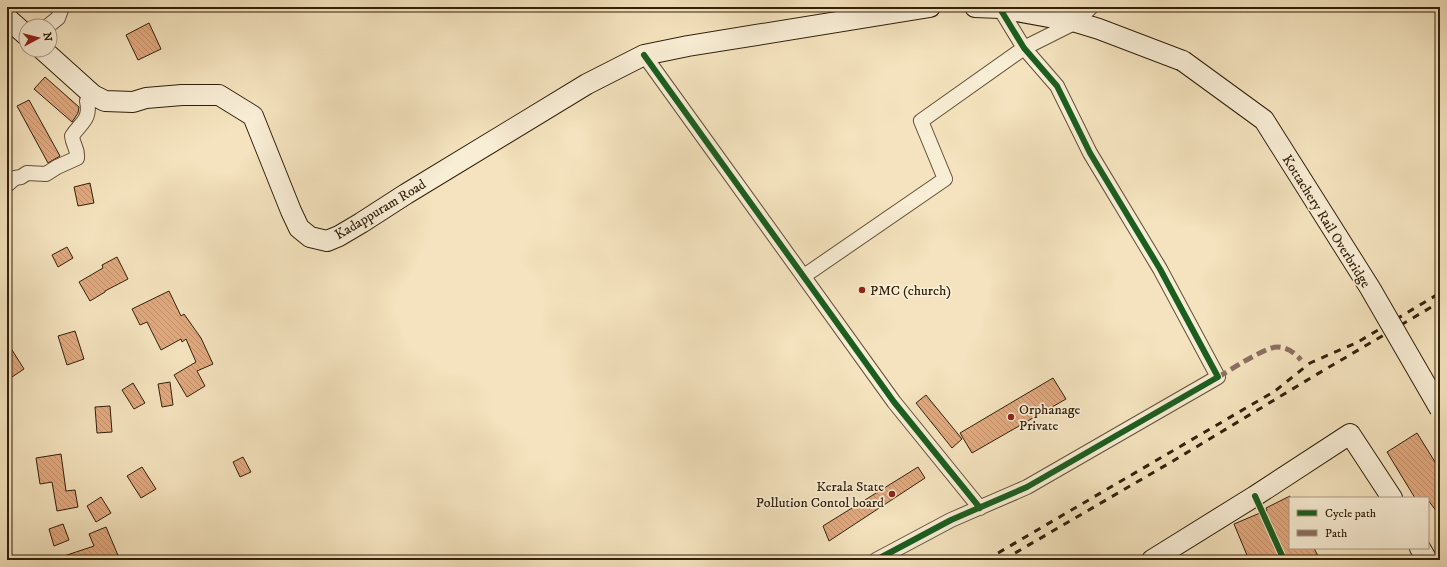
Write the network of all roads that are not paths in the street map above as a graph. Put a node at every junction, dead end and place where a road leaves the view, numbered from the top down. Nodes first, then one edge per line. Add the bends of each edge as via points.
1 (62, 7) edge
2 (930, 7) edge
3 (975, 7) edge
4 (1091, 7) edge
5 (1000, 8) edge
6 (7, 18) edge
7 (58, 18) edge
8 (1076, 22) junction
9 (18, 28) edge
10 (1024, 48) junction
11 (644, 55) junction
12 (52, 58) edge
13 (93, 95) junction
14 (7, 184) edge
15 (804, 276) junction
16 (1440, 409) edge
17 (1391, 497) edge
18 (980, 508) junction
19 (1421, 549) edge
20 (876, 560) edge
21 (1152, 560) edge
22 (1427, 560) edge

1 - 7 street
2 - 11 main road, Kadappuram Road
3 - 5 main road, Kottachery Rail Overbridge
4 - 8 street
5 - 8 main road, Kottachery Rail Overbridge
5 - 10 street
6 - 9 main road
8 - 10 street
8 - 16 main road, Kottachery Rail Overbridge, bridge via 1183,61 1264,120 1370,288
10 - 15 street via 920,121 946,178
10 - 18 street via 1056,86 1090,153 1160,270 1218,377 1027,487
11 - 13 main road, Kadappuram Road via 588,84 361,223 327,241 310,237 300,228 253,116 219,95 146,98 133,102 106,101
11 - 15 street
12 - 13 main road, Kadappuram Road
13 - 14 street via 87,101 87,117 72,136 78,151 76,158 46,174 27,173
15 - 18 street via 894,402
17 - 21 main road via 1350,434
18 - 20 street via 951,520
19 - 22 main road

